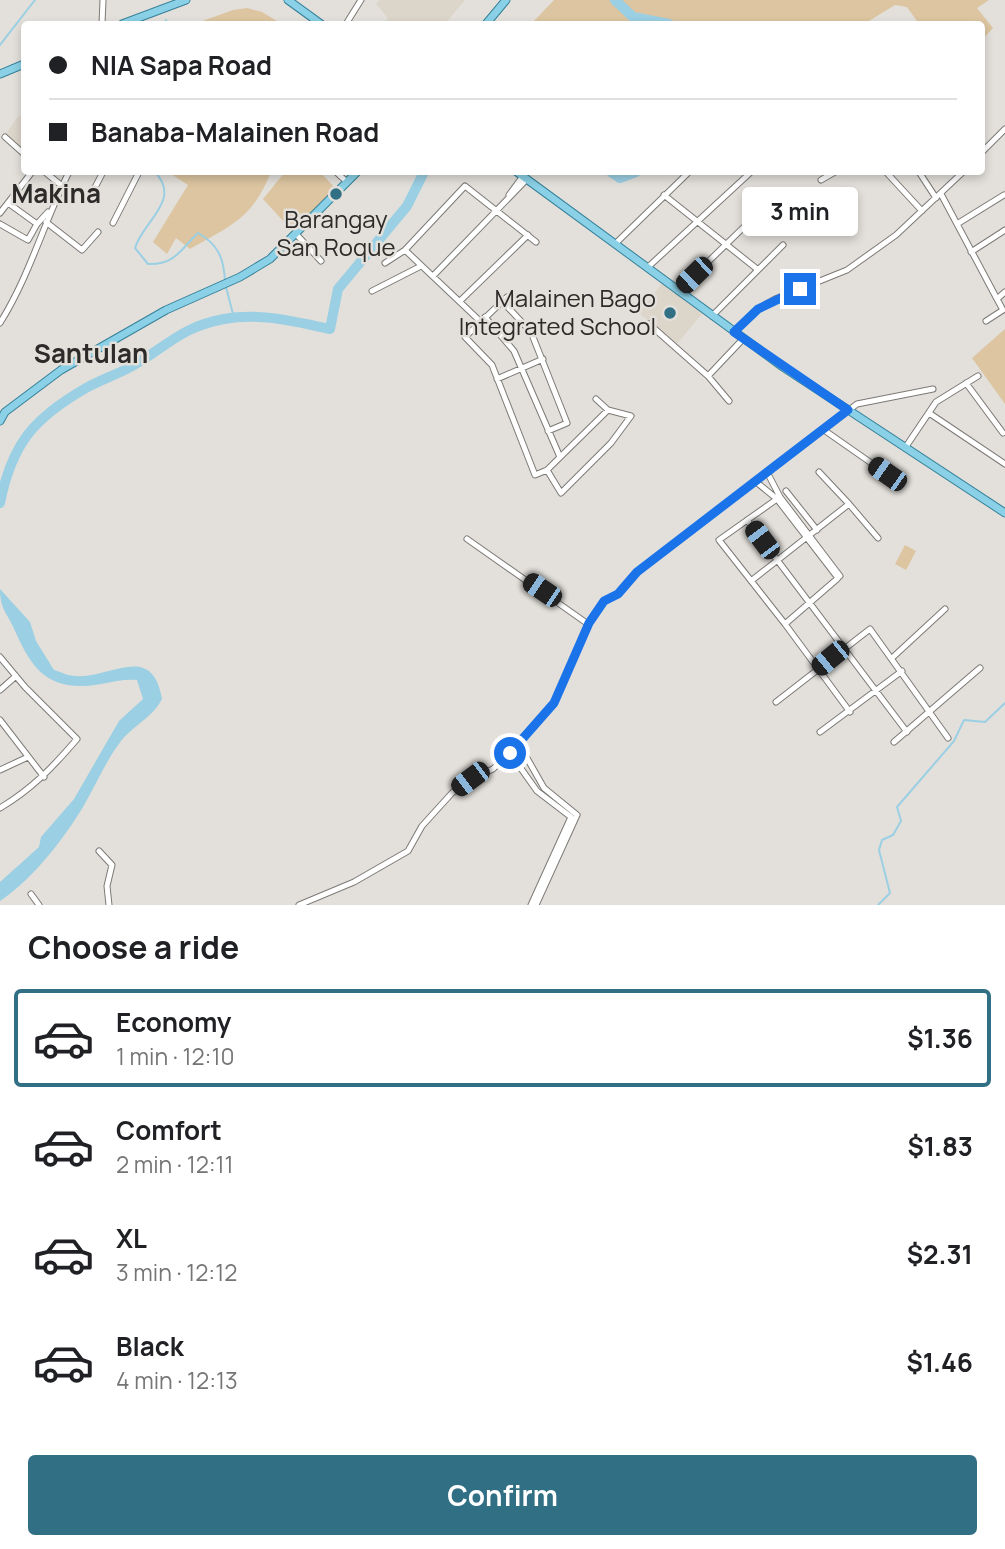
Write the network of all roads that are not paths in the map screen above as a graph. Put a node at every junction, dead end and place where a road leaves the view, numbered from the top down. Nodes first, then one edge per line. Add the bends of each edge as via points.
1 (103, 0) edge
2 (186, 0) edge
3 (361, 0) edge
4 (506, 0) edge
5 (290, 1) edge
6 (102, 21) edge
7 (130, 21) edge
8 (317, 21) edge
9 (348, 21) edge
10 (488, 21) edge
11 (21, 65) edge
12 (0, 74) edge
13 (1005, 129) edge
14 (5, 137) dead end
15 (985, 149) edge
16 (21, 151) edge
17 (31, 175) edge
18 (49, 175) edge
19 (68, 175) edge
20 (101, 175) edge
21 (137, 175) edge
22 (339, 175) edge
23 (354, 175) edge
24 (686, 175) edge
25 (748, 175) edge
26 (830, 175) edge
27 (889, 175) edge
28 (922, 175) edge
29 (960, 175) edge
30 (522, 178) edge
31 (821, 180) dead end
32 (347, 183) junction
33 (62, 186) junction
34 (778, 194) dead end
35 (664, 195) junction
36 (1004, 195) edge
37 (939, 196) junction
38 (90, 197) dead end
39 (8, 203) junction
40 (50, 211) junction
41 (922, 211) junction
42 (498, 212) junction
43 (0, 213) edge
44 (696, 221) junction
45 (47, 222) junction
46 (113, 223) dead end
47 (0, 224) edge
48 (37, 224) junction
49 (957, 224) junction
50 (1005, 230) edge
51 (98, 232) dead end
52 (296, 234) junction
53 (528, 235) junction
54 (536, 242) dead end
55 (615, 244) junction
56 (726, 244) junction
57 (783, 244) dead end
58 (405, 250) junction
59 (971, 252) junction
60 (321, 261) dead end
61 (384, 263) dead end
62 (421, 266) junction
63 (647, 268) junction
64 (757, 269) junction
65 (433, 276) junction
66 (372, 291) dead end
67 (678, 291) junction
68 (1005, 292) edge
69 (997, 299) junction
70 (460, 301) junction
71 (712, 316) junction
72 (483, 320) junction
73 (986, 321) dead end
74 (0, 324) edge
75 (649, 324) dead end
76 (734, 332) junction
77 (743, 339) junction
78 (543, 359) junction
79 (522, 369) junction
80 (708, 376) junction
81 (978, 376) dead end
82 (497, 380) junction
83 (966, 383) junction
84 (933, 389) dead end
85 (596, 399) dead end
86 (729, 401) dead end
87 (3, 410) edge
88 (608, 410) junction
89 (848, 410) junction
90 (929, 413) junction
91 (0, 421) edge
92 (824, 430) junction
93 (548, 431) junction
94 (1003, 433) edge
95 (905, 448) junction
96 (561, 457) junction
97 (1005, 464) edge
98 (547, 470) junction
99 (767, 472) junction
100 (819, 472) dead end
101 (887, 474) dead end
102 (755, 481) junction
103 (786, 491) dead end
104 (778, 498) junction
105 (849, 504) junction
106 (1005, 513) edge
107 (747, 520) junction
108 (817, 530) junction
109 (808, 538) junction
110 (878, 538) dead end
111 (467, 539) dead end
112 (777, 560) junction
113 (751, 581) junction
114 (810, 602) junction
115 (946, 609) dead end
116 (588, 624) junction
117 (785, 624) junction
118 (845, 647) junction
119 (0, 657) edge
120 (892, 658) junction
121 (818, 668) junction
122 (980, 668) dead end
123 (902, 671) junction
124 (16, 676) junction
125 (0, 690) edge
126 (877, 691) junction
127 (776, 702) dead end
128 (850, 712) junction
129 (929, 712) junction
130 (0, 720) edge
131 (820, 732) dead end
132 (907, 732) junction
133 (948, 738) dead end
134 (894, 742) dead end
135 (519, 744) junction
136 (510, 753) junction
137 (28, 757) junction
138 (0, 770) edge
139 (44, 777) junction
140 (540, 781) junction
141 (534, 786) junction
142 (0, 808) edge
143 (574, 816) junction
144 (99, 851) dead end
145 (31, 894) dead end
146 (39, 905) edge
147 (108, 905) edge
148 (299, 905) edge
149 (533, 905) edge

1 - 6 street
2 - 7 main road
3 - 9 street
4 - 10 main road
5 - 8 main road
11 - 12 main road
13 - 15 street
14 - 16 street
17 - 39 street
18 - 33 street
19 - 33 street
20 - 38 street
21 - 46 street
22 - 32 street
23 - 32 main road
24 - 35 street
25 - 44 street
26 - 31 street
27 - 41 street
28 - 37 street
29 - 37 street
30 - 42 street
30 - 55 main road
32 - 52 main road
33 - 40 street
34 - 56 street
35 - 44 street
35 - 55 street
36 - 49 street
37 - 41 street
37 - 49 street
39 - 43 street
39 - 48 street
40 - 45 street
40 - 48 street
41 - 76 street via 846,270 775,299
42 - 53 street
42 - 58 street via 465,186
42 - 65 street
44 - 56 street
44 - 63 street
45 - 51 street via 82,250
45 - 74 street via 19,293
47 - 48 street via 28,240
49 - 59 street
50 - 59 street
52 - 60 street
52 - 87 main road via 270,259 166,310 61,370
53 - 54 street
53 - 70 street
55 - 63 main road
56 - 64 street
56 - 67 street
57 - 64 street
58 - 61 street
58 - 62 street
59 - 69 street
62 - 65 street
62 - 66 street
63 - 67 main road
64 - 71 street
65 - 70 street
67 - 71 main road
68 - 69 street
69 - 73 street via 1003,310
70 - 72 street
71 - 76 main road
72 - 78 street via 505,299 531,331
72 - 79 street via 514,351
72 - 82 street via 465,338 492,365
75 - 80 street
76 - 77 main road
77 - 80 street
77 - 89 main road
78 - 79 street
78 - 93 street via 567,423
79 - 82 street
79 - 93 street
80 - 86 street
81 - 83 street
82 - 98 street via 535,475
83 - 90 street via 936,402
83 - 94 street
84 - 89 street via 887,396
85 - 88 street
87 - 91 main road
88 - 96 street
88 - 98 street via 631,416 561,494
89 - 92 street
89 - 95 main road
90 - 95 street
90 - 97 street
92 - 99 street
92 - 101 street
93 - 96 street
95 - 106 main road
96 - 98 street
99 - 102 street
99 - 104 street
100 - 105 street
102 - 104 street
102 - 116 street via 637,572 618,594 604,601
103 - 108 street
104 - 107 street
104 - 109 street
105 - 108 street
105 - 110 street
107 - 112 street
107 - 113 street via 719,540
108 - 109 street
109 - 112 street
109 - 114 street via 840,576
111 - 116 street
112 - 113 street
112 - 114 street
113 - 117 street
114 - 117 street
114 - 118 street
115 - 120 street
116 - 135 street via 554,703
117 - 121 street
118 - 120 street via 870,629
118 - 121 street
118 - 126 street
119 - 124 street
120 - 123 street
121 - 127 street
121 - 128 street
122 - 129 street
123 - 126 street
123 - 129 street
124 - 125 street
124 - 139 street via 77,739
126 - 128 street
126 - 132 street
128 - 131 street
129 - 132 street
129 - 133 street
130 - 137 street
132 - 134 street
135 - 136 street
135 - 140 street
136 - 141 street
136 - 148 street via 493,769 452,793 422,826 408,851 354,883
137 - 138 street
137 - 139 street
139 - 142 street
140 - 141 street
140 - 143 street
141 - 143 street
143 - 149 street
144 - 147 street via 112,865
145 - 146 street

